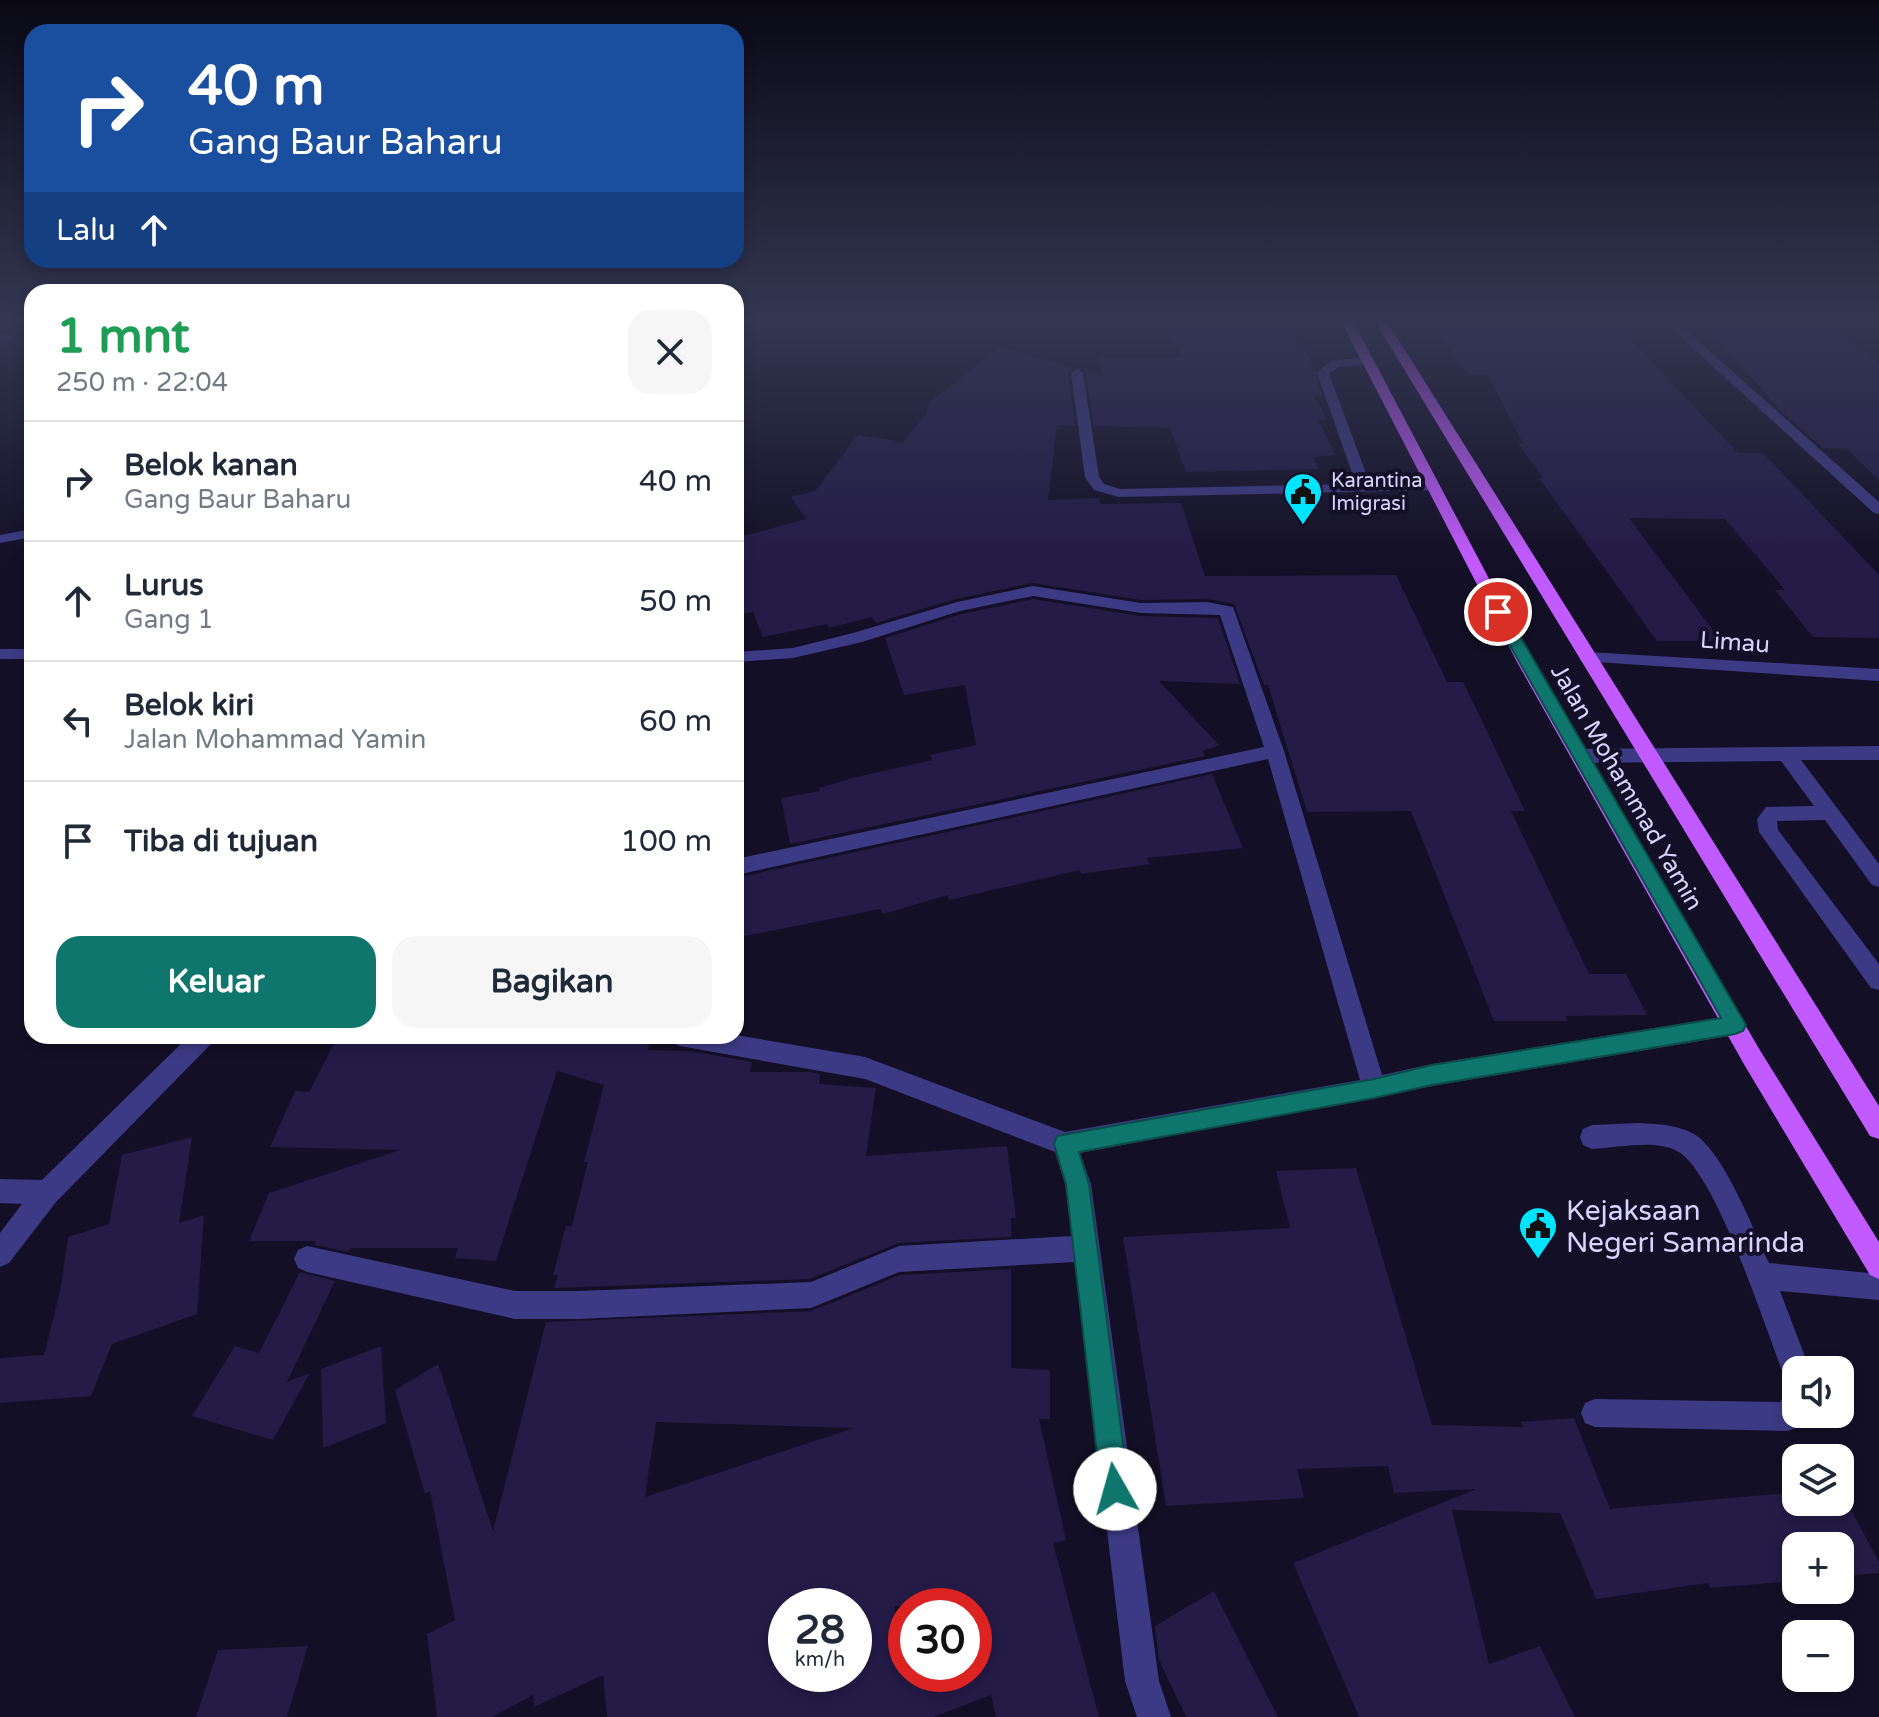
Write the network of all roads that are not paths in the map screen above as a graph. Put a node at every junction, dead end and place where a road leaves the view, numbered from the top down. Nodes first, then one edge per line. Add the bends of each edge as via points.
1 (1081, 403) edge
2 (1334, 403) edge
3 (1389, 403) edge
4 (1431, 403) edge
5 (1760, 403) edge
6 (1432, 487) junction
7 (1364, 488) junction
8 (1879, 510) edge
9 (24, 534) edge
10 (0, 539) edge
11 (0, 654) edge
12 (24, 654) edge
13 (744, 656) edge
14 (1587, 657) junction
15 (1879, 675) edge
16 (1275, 751) junction
17 (1879, 753) edge
18 (1786, 754) junction
19 (1579, 756) junction
20 (1649, 756) junction
21 (1829, 813) junction
22 (744, 865) edge
23 (1879, 879) edge
24 (1879, 981) edge
25 (1735, 1025) junction
26 (196, 1044) edge
27 (726, 1044) edge
28 (1374, 1088) junction
29 (1879, 1128) edge
30 (1592, 1137) dead end
31 (1065, 1144) junction
32 (0, 1191) edge
33 (47, 1193) junction
34 (1086, 1248) junction
35 (0, 1254) edge
36 (307, 1259) dead end
37 (1879, 1266) edge
38 (1761, 1276) junction
39 (1879, 1287) edge
40 (1790, 1356) edge
41 (1595, 1413) dead end
42 (1782, 1417) edge
43 (1154, 1717) edge

1 - 7 street via 1092,477 1099,487 1119,493
2 - 7 street
3 - 6 main road, Jalan Mohammad Yamin
4 - 14 main road, Jalan Mohammad Yamin
5 - 8 street
6 - 7 street
6 - 19 main road, Jalan Mohammad Yamin
9 - 10 street
11 - 12 street
13 - 16 street via 793,653 1033,591 1141,608 1207,607 1227,611
14 - 15 street, Limau
14 - 20 main road, Jalan Mohammad Yamin
16 - 22 street
16 - 28 street
17 - 18 street
18 - 20 street
18 - 21 street
19 - 20 street
19 - 25 main road, Jalan Mohammad Yamin
20 - 29 main road, Jalan Mohammad Yamin
21 - 23 street
21 - 24 street via 1773,812 1767,819 1769,832
25 - 28 street
25 - 37 main road, Jalan Mohammad Yamin
26 - 33 street
27 - 31 street via 865,1068
28 - 31 street
30 - 38 street via 1663,1136 1687,1142 1703,1157
31 - 34 street via 1078,1184
32 - 33 street
33 - 35 street
34 - 36 street via 899,1259 811,1295 579,1305 515,1305
34 - 43 street via 1127,1584 1142,1681
38 - 39 street
38 - 40 street
41 - 42 street

